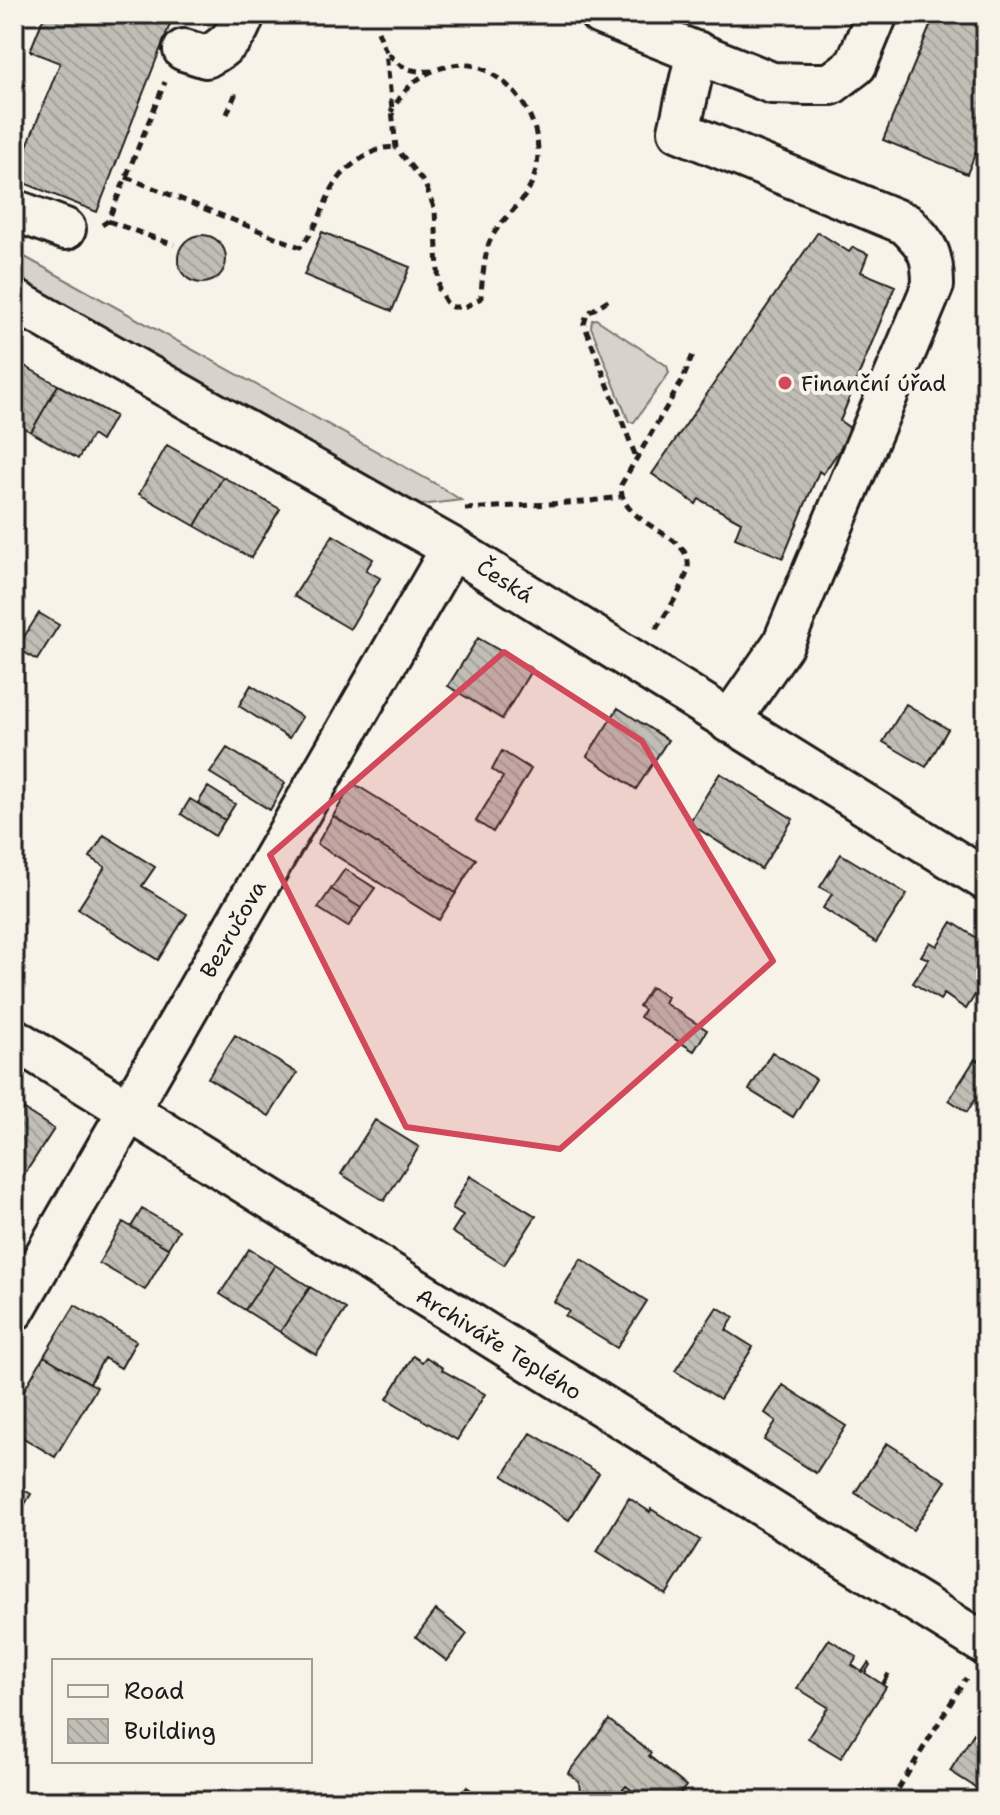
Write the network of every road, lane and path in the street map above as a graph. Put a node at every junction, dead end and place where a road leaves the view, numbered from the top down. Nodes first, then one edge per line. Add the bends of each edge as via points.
1 (244, 14) edge
2 (600, 14) edge
3 (877, 14) edge
4 (378, 31) dead end
5 (184, 50) dead end
6 (386, 52) junction
7 (697, 52) junction
8 (432, 71) junction
9 (159, 98) dead end
10 (391, 112) junction
11 (396, 148) junction
12 (126, 177) junction
13 (14, 210) edge
14 (65, 229) dead end
15 (174, 245) dead end
16 (14, 300) edge
17 (608, 300) dead end
18 (694, 352) dead end
19 (636, 457) junction
20 (620, 497) junction
21 (460, 509) dead end
22 (452, 548) junction
23 (649, 638) dead end
24 (729, 722) junction
25 (986, 880) edge
26 (14, 1039) edge
27 (127, 1112) junction
28 (14, 1310) edge
29 (977, 1640) edge
30 (891, 1801) edge

1 - 5 street via 224,48 206,57
2 - 7 street
3 - 7 street via 856,65 831,84 772,83
4 - 6 path
6 - 8 path via 407,70
6 - 10 path
7 - 24 street via 679,131 906,224 925,242 933,262 933,285 783,644
8 - 10 path via 406,88
8 - 11 path via 461,63 491,73 521,101 537,132 537,161 527,193 489,244 481,298 475,303 452,307 439,290 431,196
9 - 12 path
10 - 11 path
11 - 12 path via 376,150 340,175 317,225 300,247
12 - 15 path via 108,221
13 - 14 street
16 - 22 street, Česká
17 - 19 path via 587,314 584,324
18 - 19 path
19 - 20 path
20 - 21 path
20 - 23 path via 629,511 686,555 688,566 679,590
22 - 24 street, Česká
22 - 27 street, Bezručova
24 - 25 street, Česká via 820,762
26 - 27 street, Archiváře Teplého
27 - 28 street, Bezručova
27 - 29 street, Archiváře Teplého
29 - 30 path

